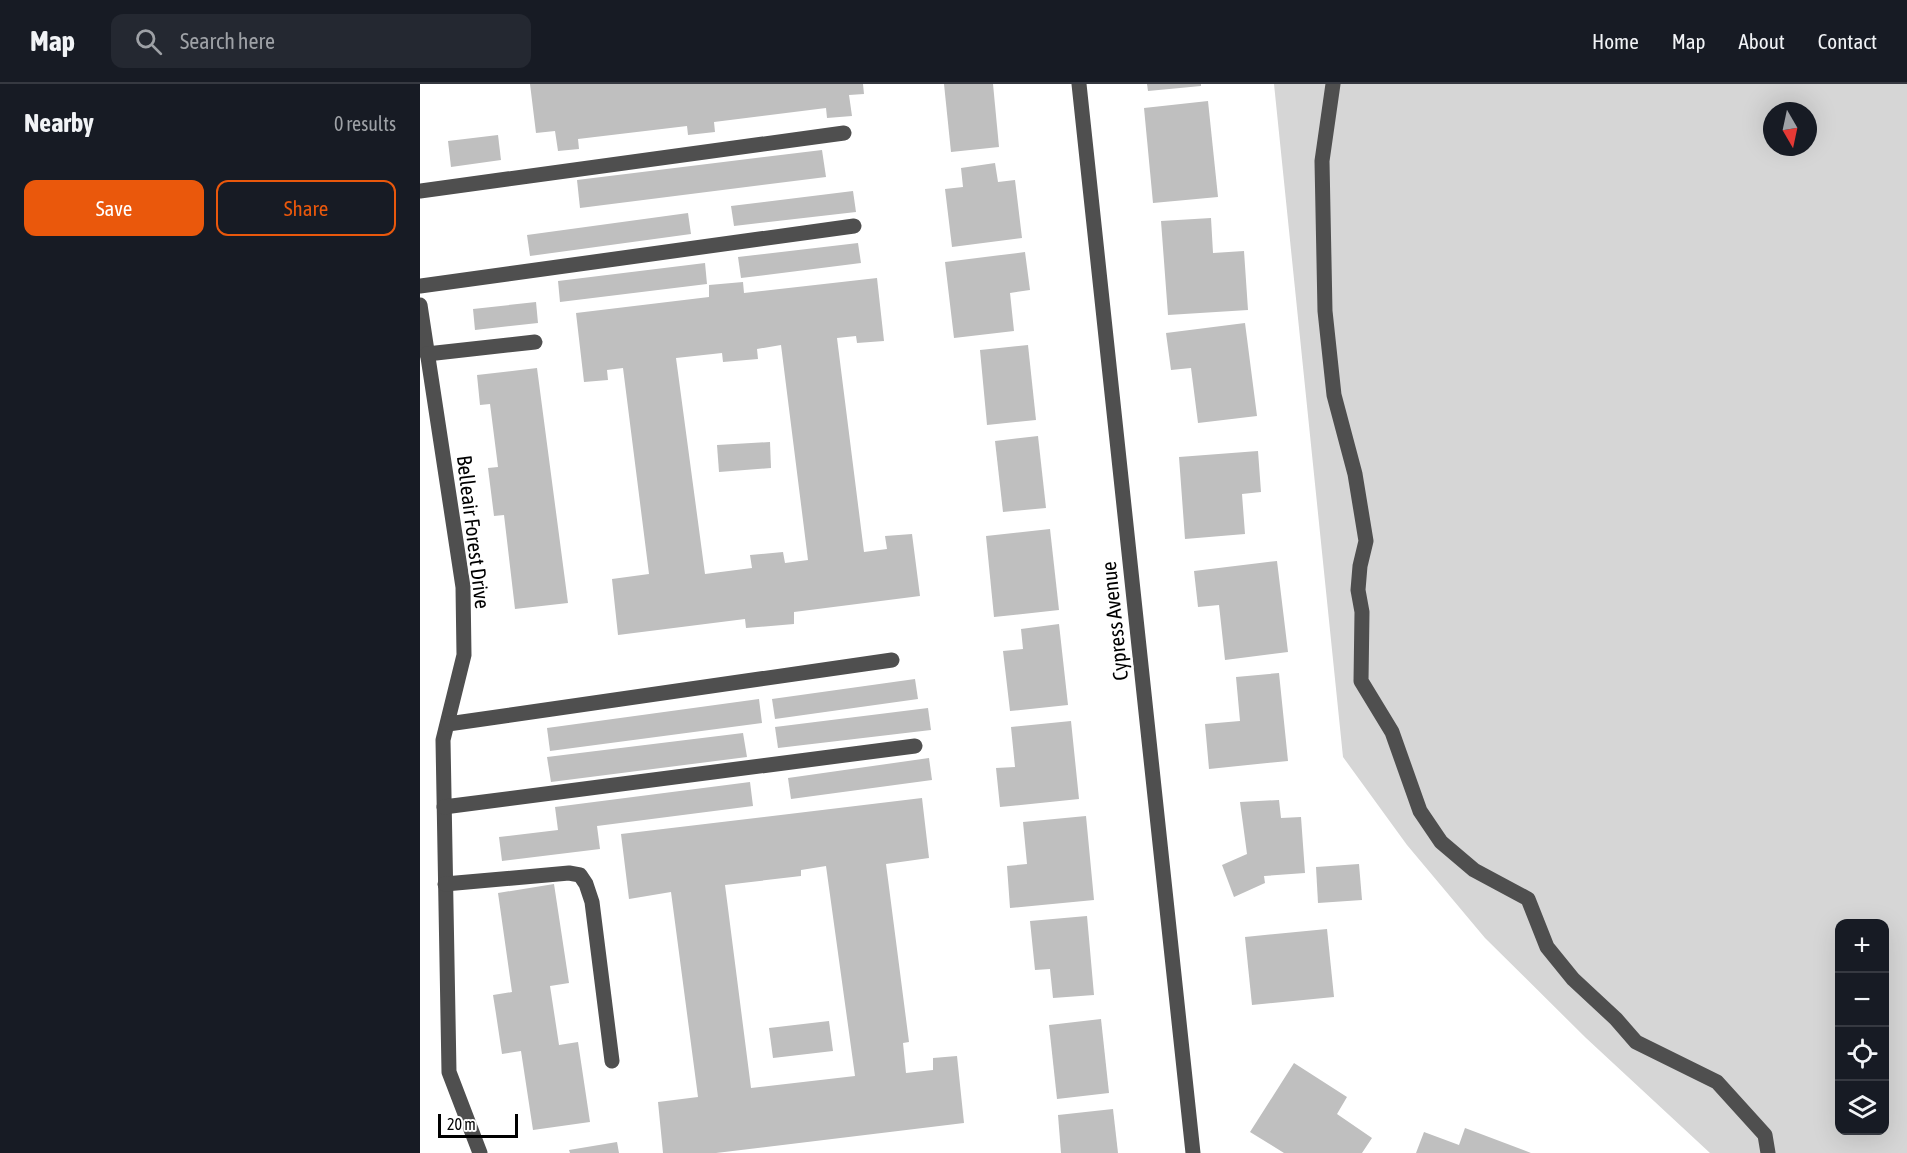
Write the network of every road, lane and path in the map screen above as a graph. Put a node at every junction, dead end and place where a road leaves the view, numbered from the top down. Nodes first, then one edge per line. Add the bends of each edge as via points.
1 (1079, 84) edge
2 (1333, 84) edge
3 (844, 134) dead end
4 (420, 191) edge
5 (854, 226) dead end
6 (420, 286) edge
7 (420, 305) edge
8 (422, 329) edge
9 (535, 342) dead end
10 (428, 354) junction
11 (891, 660) dead end
12 (448, 723) junction
13 (915, 746) dead end
14 (444, 807) junction
15 (445, 884) junction
16 (612, 1061) dead end
17 (480, 1153) edge
18 (1193, 1153) edge
19 (1768, 1153) edge

1 - 18 street, Cypress Avenue
2 - 19 street via 1322,161 1325,311 1334,394 1355,474 1366,541 1358,590 1362,612 1361,681 1392,732 1420,811 1441,842 1474,870 1528,899 1547,947 1573,979 1636,1042 1717,1082 1765,1136
3 - 4 street
5 - 6 street
7 - 8 street, Belleair Forest Drive
8 - 10 street, Belleair Forest Drive
9 - 10 street
10 - 12 street, Belleair Forest Drive via 463,587 464,655
11 - 12 street
12 - 14 street, Belleair Forest Drive via 443,740
13 - 14 street
14 - 15 street, Belleair Forest Drive
15 - 16 street via 580,875 592,902
15 - 17 street, Belleair Forest Drive via 448,1072

